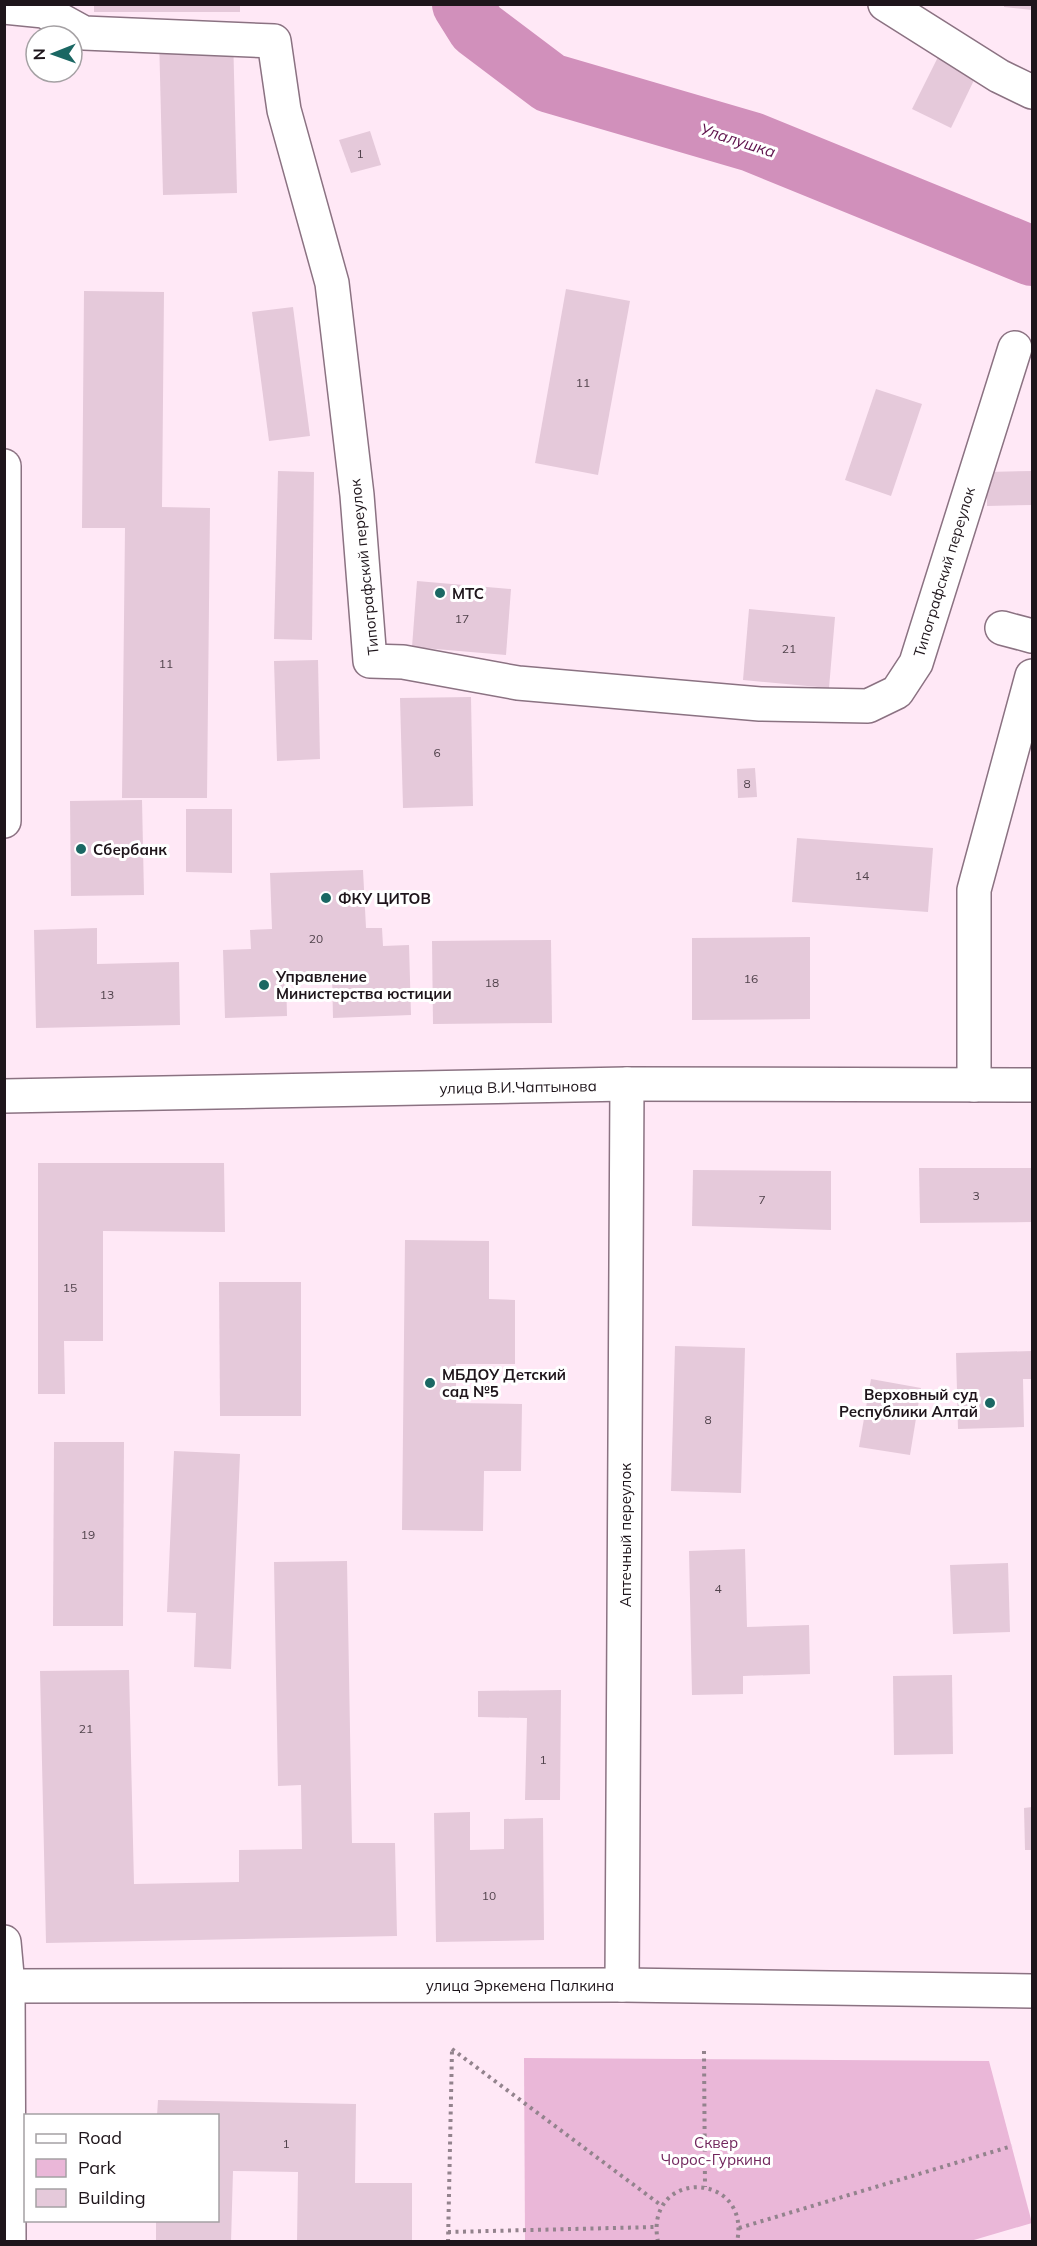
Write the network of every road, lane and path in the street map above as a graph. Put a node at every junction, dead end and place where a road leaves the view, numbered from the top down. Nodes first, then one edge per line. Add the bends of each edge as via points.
1 (885, 4) edge
2 (4, 7) edge
3 (1032, 92) edge
4 (1015, 348) dead end
5 (4, 466) edge
6 (5, 474) edge
7 (1032, 676) edge
8 (4, 822) edge
9 (627, 1084) junction
10 (974, 1085) junction
11 (1032, 1085) edge
12 (4, 1096) edge
13 (4, 1942) edge
14 (622, 1985) junction
15 (8, 1986) junction
16 (1032, 1991) edge
17 (704, 2051) dead end
18 (1012, 2146) dead end
19 (705, 2187) junction
20 (662, 2206) junction
21 (655, 2227) junction
22 (739, 2228) junction
23 (448, 2232) junction
24 (9, 2241) edge
25 (448, 2241) edge
26 (658, 2241) edge
27 (737, 2241) edge

1 - 3 street via 999,76
2 - 4 street, Типографский переулок via 44,12 84,33 274,41 284,110 332,284 357,495 370,661 518,683 760,704 868,706 897,692 916,663
5 - 6 street
6 - 8 street
7 - 10 street via 974,890
9 - 10 street, улица В.И.Чаптынова
9 - 12 street, улица В.И.Чаптынова
9 - 14 street, Аптечный переулок
10 - 11 street, улица В.И.Чаптынова
13 - 15 street
14 - 15 street, улица Эркемена Палкина
14 - 16 street, улица Эркемена Палкина
15 - 24 street
17 - 19 path
18 - 22 path
19 - 20 path via 681,2190
19 - 22 path via 730,2201
20 - 21 path
20 - 23 path via 452,2049
21 - 23 path
21 - 26 path
22 - 27 path
23 - 25 path

